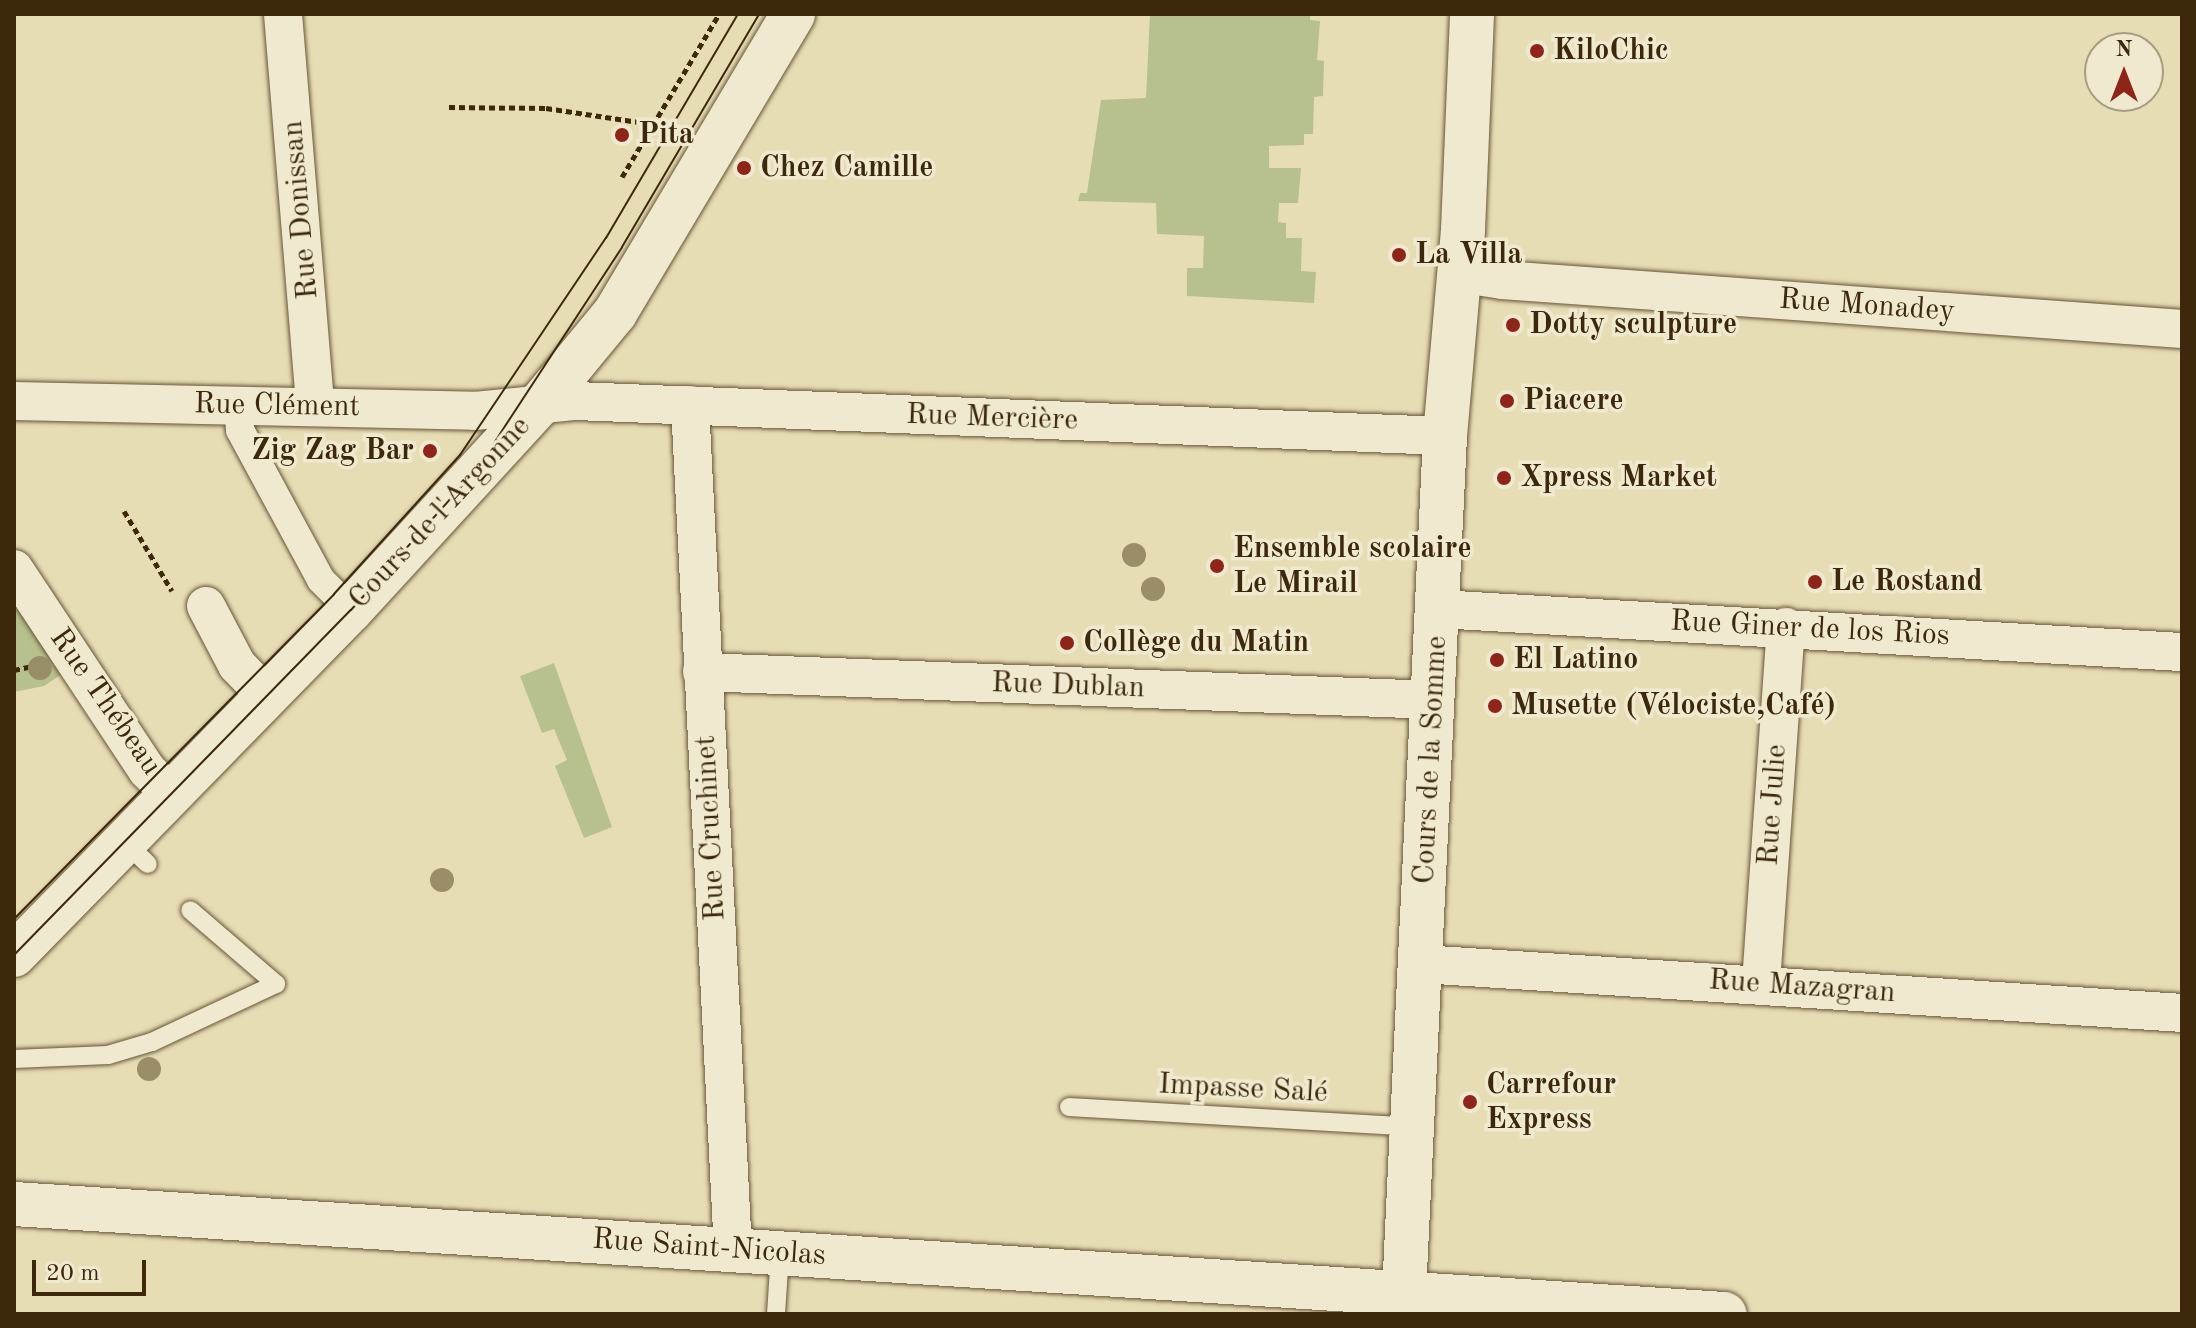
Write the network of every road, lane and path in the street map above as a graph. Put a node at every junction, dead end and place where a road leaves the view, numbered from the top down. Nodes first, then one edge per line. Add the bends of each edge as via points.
1 (283, 14) edge
2 (719, 14) edge
3 (793, 14) edge
4 (1472, 14) edge
5 (449, 107) dead end
6 (652, 124) junction
7 (622, 177) dead end
8 (1457, 273) junction
9 (2182, 329) edge
10 (14, 401) edge
11 (540, 404) junction
12 (690, 405) junction
13 (238, 406) junction
14 (315, 407) junction
15 (1445, 436) junction
16 (124, 511) dead end
17 (14, 569) edge
18 (206, 606) joint
19 (1438, 609) junction
20 (351, 610) junction
21 (1786, 627) junction
22 (2182, 652) edge
23 (702, 672) junction
24 (266, 695) junction
25 (1434, 700) junction
26 (171, 794) junction
27 (190, 910) dead end
28 (14, 955) edge
29 (1421, 964) junction
30 (1761, 983) junction
31 (2182, 1013) edge
32 (14, 1059) edge
33 (1069, 1107) dead end
34 (1412, 1127) junction
35 (14, 1204) edge
36 (733, 1250) junction
37 (780, 1253) junction
38 (1404, 1304) edge
39 (1571, 1309) edge
40 (776, 1314) edge
41 (1724, 1314) edge

1 - 14 street, Rue Donissan
2 - 6 path
3 - 11 street, Cours de l'Argonne via 615,313
4 - 8 street, Cours de la Somme
5 - 6 path via 546,108
6 - 7 path
8 - 9 street, Rue Monadey
8 - 15 street, Cours de la Somme
10 - 13 street, Rue Clément
11 - 12 street, Rue Mercière
11 - 14 street, Rue Clément via 475,411
11 - 20 street, Cours de l'Argonne
12 - 15 street, Rue Mercière
12 - 23 street, Rue Cruchinet
13 - 14 street, Rue Clément
13 - 20 street via 240,430 321,580
15 - 19 street, Cours de la Somme
16 - 18 path via 187,617
17 - 26 street, Rue Thébeau via 147,770
18 - 24 street via 237,665
19 - 21 street, Rue Giner de los Rios
19 - 25 street, Cours de la Somme
20 - 24 street, Cours de l'Argonne
21 - 22 street, Rue Giner de los Rios
21 - 30 street, Rue Julie
23 - 25 street, Rue Dublan
23 - 36 street, Rue Cruchinet
24 - 26 street, Cours de l'Argonne
25 - 29 street, Cours de la Somme
26 - 28 street, Cours de l'Argonne via 136,853
27 - 32 lane via 276,984 222,1006 192,1027 137,1047 108,1055
29 - 30 street, Rue Mazagran
29 - 34 street, Cours de la Somme
30 - 31 street, Rue Mazagran
33 - 34 lane, Impasse Salé
34 - 38 street, Cours de la Somme
35 - 36 street, Rue Saint-Nicolas
36 - 37 street, Rue Saint-Nicolas
37 - 38 street, Rue Saint-Nicolas
37 - 40 lane
38 - 39 street, Rue Saint-Nicolas
39 - 41 street, Rue Saint-Nicolas

